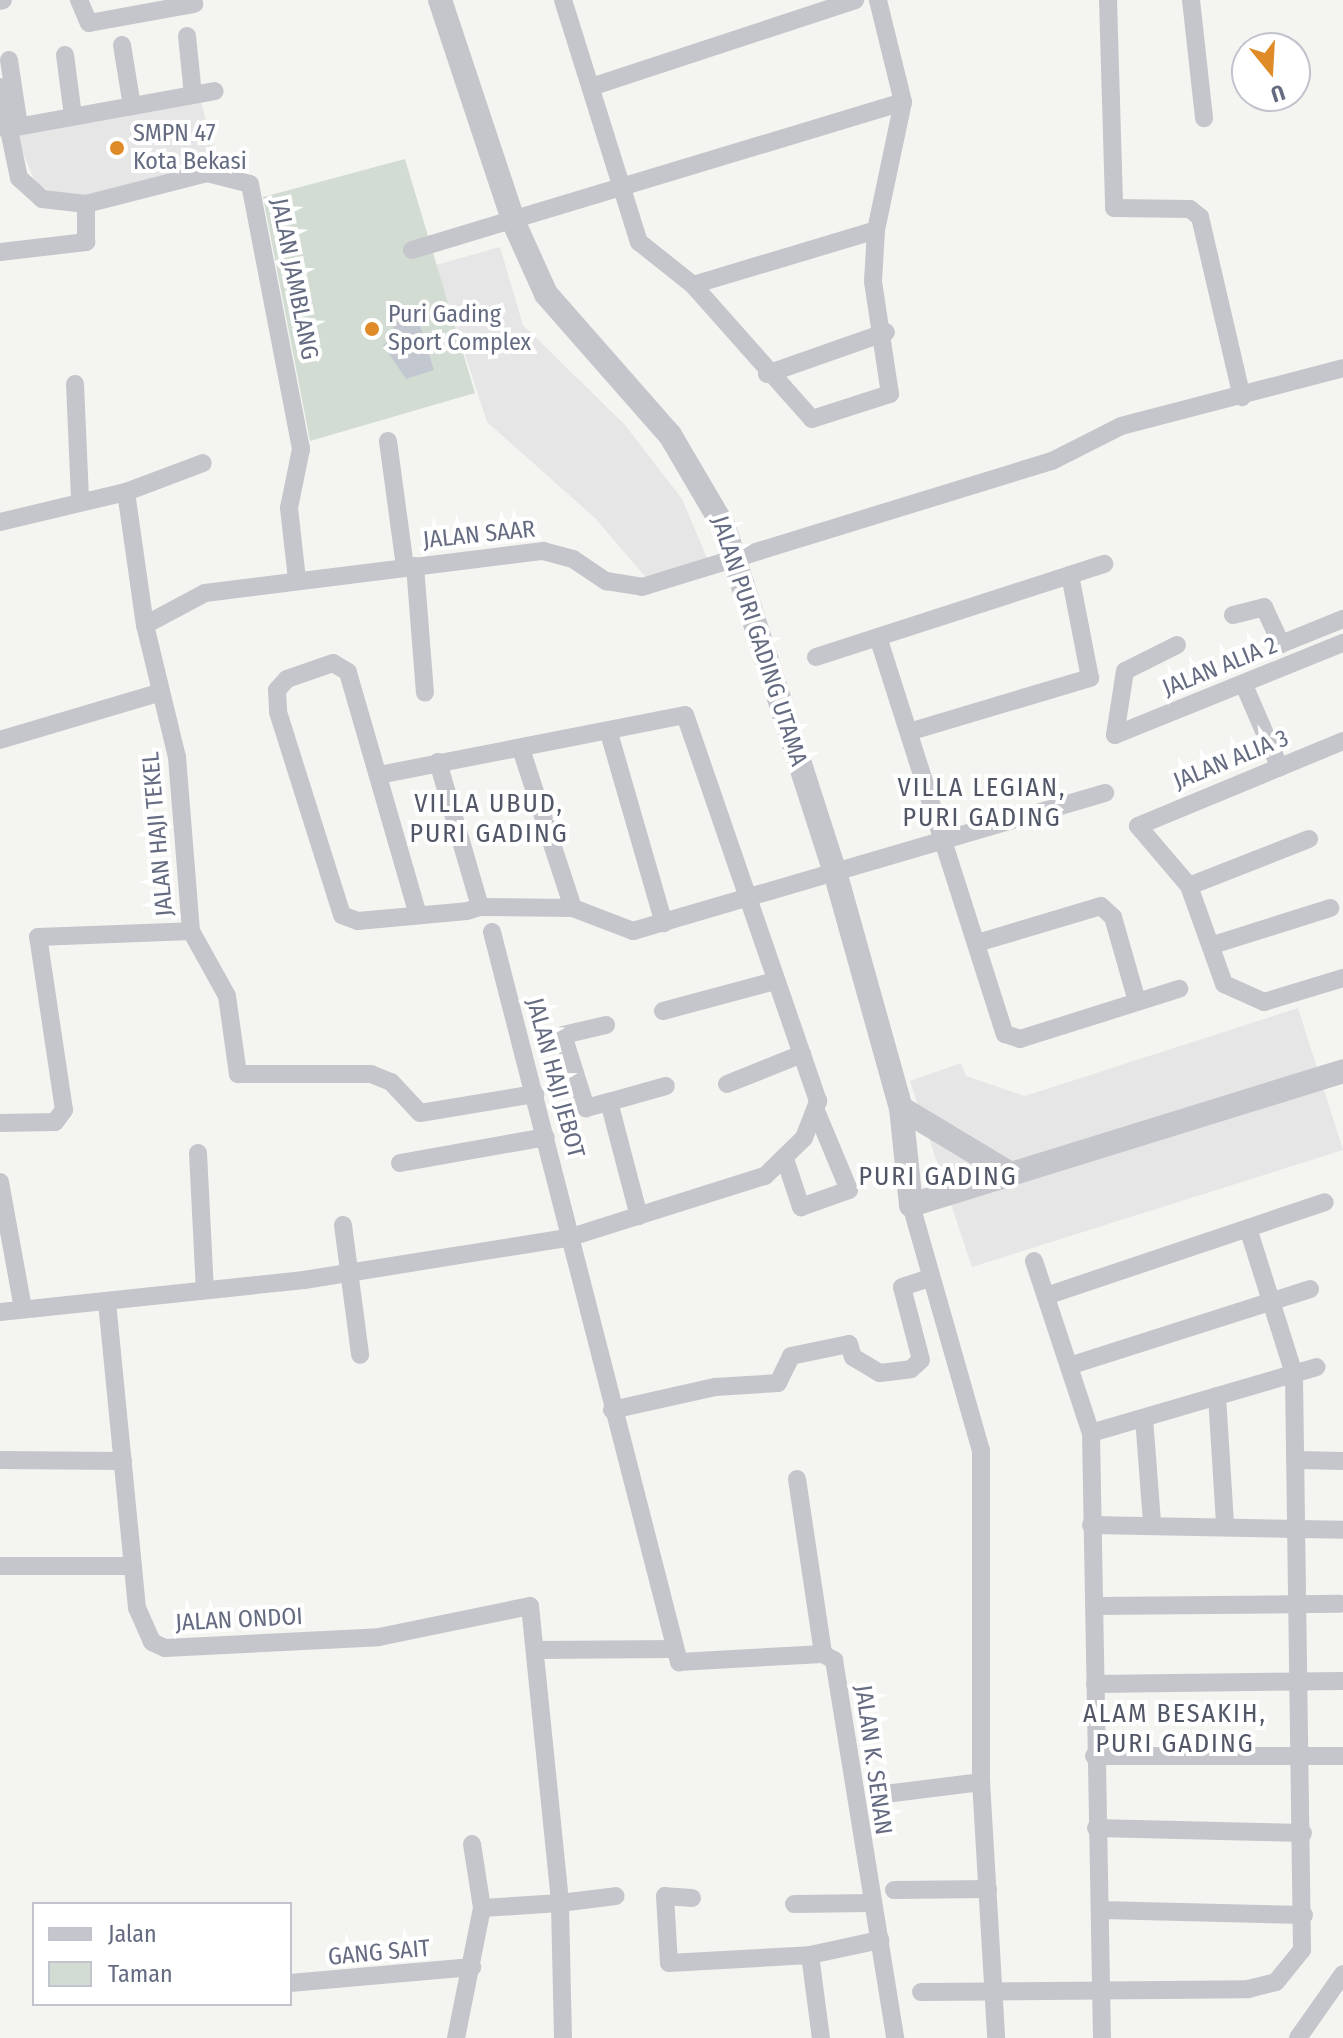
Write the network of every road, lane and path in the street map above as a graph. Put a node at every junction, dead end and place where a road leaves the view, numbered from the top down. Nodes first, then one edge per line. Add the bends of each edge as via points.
1 (79, 0) edge
2 (440, 0) edge
3 (563, 0) edge
4 (855, 0) edge
5 (878, 0) edge
6 (1108, 0) edge
7 (1191, 0) edge
8 (194, 4) dead end
9 (187, 36) dead end
10 (122, 45) dead end
11 (65, 55) dead end
12 (9, 60) dead end
13 (0, 87) edge
14 (591, 87) junction
15 (215, 91) dead end
16 (193, 95) junction
17 (903, 102) junction
18 (132, 106) junction
19 (73, 116) junction
20 (1204, 118) dead end
21 (12, 127) junction
22 (618, 193) junction
23 (86, 204) junction
24 (514, 223) junction
25 (876, 230) junction
26 (412, 250) dead end
27 (0, 252) edge
28 (693, 285) junction
29 (886, 332) junction
30 (1343, 368) edge
31 (767, 374) junction
32 (75, 384) dead end
33 (1242, 397) junction
34 (388, 441) dead end
35 (203, 463) dead end
36 (126, 492) junction
37 (80, 500) junction
38 (2, 515) edge
39 (737, 562) junction
40 (1104, 564) dead end
41 (410, 566) junction
42 (1070, 575) junction
43 (297, 579) junction
44 (1233, 615) dead end
45 (1343, 619) edge
46 (145, 625) junction
47 (878, 637) junction
48 (1343, 643) edge
49 (1177, 645) dead end
50 (816, 657) dead end
51 (1244, 685) junction
52 (161, 692) junction
53 (425, 693) dead end
54 (912, 731) junction
55 (609, 733) junction
56 (0, 740) edge
57 (1343, 741) edge
58 (522, 752) junction
59 (438, 762) junction
60 (1280, 768) junction
61 (378, 775) junction
62 (1105, 793) dead end
63 (1309, 839) dead end
64 (945, 840) junction
65 (835, 872) junction
66 (1189, 886) junction
67 (754, 900) junction
68 (480, 907) junction
69 (573, 908) junction
70 (1330, 908) dead end
71 (418, 915) junction
72 (664, 923) junction
73 (191, 931) junction
74 (492, 932) dead end
75 (977, 943) junction
76 (1213, 945) junction
77 (1343, 978) edge
78 (775, 981) junction
79 (1179, 989) dead end
80 (1137, 1001) junction
81 (663, 1011) dead end
82 (606, 1025) dead end
83 (802, 1054) junction
84 (1343, 1071) edge
85 (727, 1084) dead end
86 (666, 1086) dead end
87 (535, 1094) junction
88 (609, 1102) junction
89 (901, 1108) junction
90 (817, 1113) junction
91 (0, 1123) edge
92 (546, 1137) junction
93 (198, 1153) dead end
94 (785, 1159) junction
95 (400, 1163) dead end
96 (1011, 1174) junction
97 (0, 1182) edge
98 (1325, 1202) dead end
99 (911, 1205) junction
100 (639, 1216) junction
101 (343, 1225) dead end
102 (1248, 1228) junction
103 (571, 1237) junction
104 (1034, 1261) dead end
105 (351, 1274) junction
106 (929, 1278) junction
107 (1310, 1289) dead end
108 (205, 1290) junction
109 (1046, 1296) junction
110 (107, 1302) junction
111 (1267, 1302) junction
112 (23, 1309) junction
113 (0, 1312) edge
114 (360, 1355) dead end
115 (1069, 1366) junction
116 (1317, 1367) dead end
117 (1294, 1374) junction
118 (1217, 1396) junction
119 (612, 1410) junction
120 (1144, 1418) junction
121 (1091, 1433) junction
122 (0, 1460) edge
123 (1298, 1460) junction
124 (123, 1461) junction
125 (1343, 1461) edge
126 (797, 1479) dead end
127 (1152, 1523) junction
128 (1225, 1524) junction
129 (1091, 1525) junction
130 (1297, 1527) junction
131 (1343, 1530) edge
132 (0, 1566) edge
133 (133, 1566) junction
134 (1340, 1604) dead end
135 (1299, 1605) junction
136 (1095, 1606) junction
137 (675, 1649) junction
138 (535, 1650) junction
139 (823, 1654) junction
140 (1343, 1681) edge
141 (1300, 1682) junction
142 (1095, 1684) junction
143 (1094, 1756) junction
144 (1302, 1756) junction
145 (1343, 1756) edge
146 (981, 1782) junction
147 (885, 1794) dead end
148 (1096, 1828) junction
149 (1303, 1833) junction
150 (472, 1844) dead end
151 (988, 1889) junction
152 (894, 1890) dead end
153 (616, 1896) dead end
154 (692, 1898) dead end
155 (560, 1903) junction
156 (872, 1903) junction
157 (794, 1904) dead end
158 (482, 1908) junction
159 (1100, 1910) junction
160 (1304, 1915) junction
161 (880, 1940) junction
162 (810, 1955) junction
163 (472, 1967) junction
164 (1343, 1974) edge
165 (292, 1983) edge
166 (1103, 1987) junction
167 (995, 1990) junction
168 (921, 1992) dead end
169 (456, 2038) edge
170 (563, 2038) edge
171 (821, 2038) edge
172 (895, 2038) edge
173 (996, 2038) edge
174 (1102, 2038) edge
175 (1298, 2038) edge

1 - 8 street via 89,23
2 - 24 street, JALAN PURI GADING UTAMA
3 - 14 street
4 - 14 street
5 - 17 street
6 - 33 street via 1114,208 1123,213 1190,209 1200,217
7 - 20 street
9 - 16 street
10 - 18 street
11 - 19 street
12 - 21 street
13 - 21 street, JALAN JAMBLANG
14 - 22 street
15 - 16 street
16 - 18 street
17 - 22 street
17 - 25 street
18 - 19 street
19 - 21 street
21 - 23 street, JALAN JAMBLANG via 25,187 42,199
22 - 24 street
22 - 28 street via 639,242
23 - 27 street via 86,242
23 - 43 street, JALAN JAMBLANG via 207,173 250,184 301,449 289,508
24 - 26 street
24 - 39 street, JALAN PURI GADING UTAMA via 557,311 653,413 702,481
25 - 28 street
25 - 29 street via 873,281
28 - 31 street
29 - 31 street
29 - 31 street via 891,382 883,400 812,419
30 - 33 street, JALAN SAAR
32 - 37 street
33 - 39 street, JALAN SAAR via 1121,426 1052,461
34 - 41 street
35 - 36 street
36 - 37 street
36 - 46 street, JALAN HAJI TEKEL
37 - 38 street
39 - 41 street, JALAN SAAR via 642,587 606,581 573,559 543,551
39 - 65 street, JALAN PURI GADING UTAMA
40 - 42 street
41 - 43 street, JALAN SAAR
41 - 53 street
42 - 47 street
42 - 54 street via 1090,678
43 - 46 street, JALAN SAAR via 205,593
44 - 45 street via 1264,607 1281,644
46 - 52 street, JALAN HAJI TEKEL
47 - 50 street
47 - 54 street
48 - 51 street, JALAN ALIA 2
49 - 51 street, JALAN ALIA 2 via 1125,671 1115,735
51 - 60 street
52 - 56 street
52 - 73 street, JALAN HAJI TEKEL via 177,757
54 - 64 street
55 - 58 street
55 - 67 street via 685,715
55 - 72 street
57 - 60 street, JALAN ALIA 3
58 - 59 street
58 - 69 street
59 - 61 street
59 - 68 street
60 - 66 street, JALAN ALIA 3 via 1138,826
61 - 71 street
61 - 71 street via 342,666 323,665 279,684 278,712 340,913 358,921
62 - 64 street
63 - 66 street
64 - 65 street
64 - 75 street
65 - 67 street
65 - 89 street, JALAN PURI GADING UTAMA
66 - 76 street
67 - 72 street
67 - 78 street
68 - 69 street
68 - 71 street
69 - 72 street via 613,929
70 - 76 street
73 - 87 street, JALAN HAJI TEKEL via 222,979 233,1057 245,1079 371,1074 391,1082 420,1113
73 - 91 street via 38,937 64,1110 55,1122
74 - 87 street, JALAN HAJI JEBOT
75 - 80 street via 1101,906 1113,917
75 - 80 street via 1011,1039
76 - 77 street via 1218,976 1254,1001
78 - 81 street
78 - 83 street
79 - 80 street
82 - 88 street via 563,1035 586,1108
83 - 85 street
83 - 90 street
84 - 96 street
86 - 88 street
87 - 92 street, JALAN HAJI JEBOT
88 - 100 street
89 - 96 street
89 - 99 street, JALAN PURI GADING UTAMA
90 - 94 street
90 - 94 street via 849,1190 801,1207
92 - 95 street
92 - 103 street, JALAN HAJI JEBOT
93 - 108 street
94 - 100 street via 730,1190
96 - 99 street
97 - 112 street
98 - 102 street
99 - 106 street
100 - 103 street
101 - 105 street
102 - 109 street
102 - 111 street
103 - 105 street
103 - 119 street
104 - 109 street
105 - 108 street
105 - 114 street
106 - 119 street via 902,1287 921,1360 911,1369 880,1373 853,1357 849,1344 791,1356 778,1383 715,1387
106 - 146 street via 981,1450
107 - 111 street
108 - 110 street
109 - 115 street
110 - 112 street
110 - 124 street, JALAN ONDOI
111 - 115 street
111 - 117 street
112 - 113 street
115 - 121 street
116 - 117 street
117 - 118 street
117 - 123 street
118 - 120 street
118 - 128 street
119 - 137 street
120 - 121 street
120 - 127 street
121 - 129 street
122 - 124 street
123 - 125 street
123 - 130 street
124 - 133 street, JALAN ONDOI
126 - 139 street
127 - 128 street
127 - 129 street
128 - 130 street
129 - 136 street
130 - 131 street
130 - 135 street
132 - 133 street
133 - 138 street, JALAN ONDOI via 142,1626 165,1648 379,1637 530,1606
134 - 135 street
135 - 136 street
135 - 141 street
136 - 142 street
137 - 138 street
137 - 139 street via 686,1667
138 - 155 street
139 - 156 street, JALAN K. SENAN via 834,1660
140 - 141 street
141 - 142 street
141 - 144 street
142 - 143 street
143 - 144 street
143 - 148 street
144 - 145 street
144 - 149 street
146 - 147 street
146 - 151 street
148 - 149 street
148 - 159 street
149 - 160 street
150 - 158 street
151 - 152 street
151 - 167 street
153 - 155 street
154 - 162 street via 665,1896 669,1963
155 - 158 street
155 - 170 street
156 - 157 street
156 - 161 street, JALAN K. SENAN
158 - 163 street
159 - 160 street
159 - 166 street
160 - 166 street via 1294,1965 1263,1987
161 - 162 street
161 - 172 street, JALAN K. SENAN
162 - 171 street
163 - 165 street, GANG SAIT
163 - 169 street
164 - 175 street
166 - 167 street
166 - 174 street
167 - 168 street
167 - 173 street

